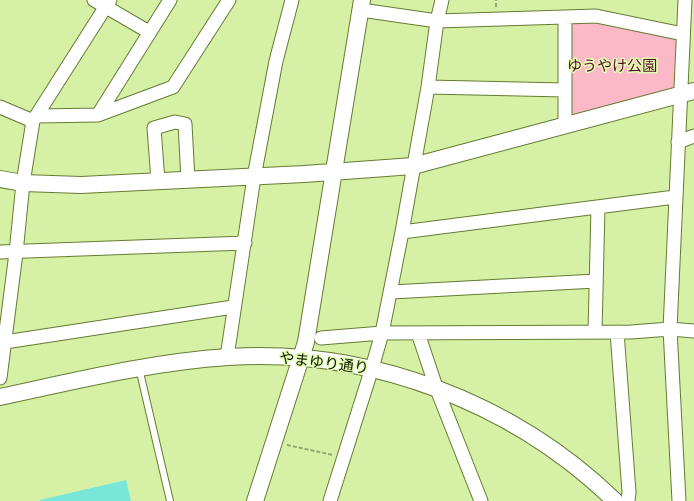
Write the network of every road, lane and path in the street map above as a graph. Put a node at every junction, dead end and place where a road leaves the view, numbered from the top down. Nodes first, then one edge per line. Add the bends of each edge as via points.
1 (94, 0) edge
2 (170, 0) edge
3 (229, 0) edge
4 (292, 0) edge
5 (442, 0) edge
6 (685, 0) edge
7 (108, 4) edge
8 (362, 5) edge
9 (565, 17) junction
10 (437, 21) junction
11 (149, 32) junction
12 (683, 34) junction
13 (428, 87) junction
14 (565, 90) junction
15 (687, 93) edge
16 (0, 107) edge
17 (98, 114) junction
18 (35, 118) junction
19 (565, 126) junction
20 (694, 136) edge
21 (678, 142) junction
22 (413, 166) junction
23 (333, 172) junction
24 (254, 177) junction
25 (0, 179) edge
26 (188, 180) junction
27 (158, 181) junction
28 (23, 183) junction
29 (675, 197) junction
30 (598, 207) junction
31 (402, 232) junction
32 (245, 244) junction
33 (0, 252) edge
34 (16, 253) junction
35 (596, 281) junction
36 (390, 292) junction
37 (233, 307) junction
38 (670, 329) junction
39 (694, 331) edge
40 (595, 332) junction
41 (617, 332) junction
42 (382, 333) junction
43 (418, 333) junction
44 (321, 338) dead end
45 (5, 342) junction
46 (227, 357) junction
47 (302, 357) junction
48 (139, 368) junction
49 (372, 368) junction
50 (0, 378) edge
51 (436, 388) junction
52 (0, 397) edge
53 (274, 442) junction
54 (344, 457) junction
55 (170, 501) edge
56 (255, 501) edge
57 (330, 501) edge
58 (481, 501) edge
59 (615, 501) edge
60 (628, 501) edge
61 (678, 501) edge

1 - 7 street
2 - 11 street
3 - 17 street via 173,87
4 - 24 street via 276,61
5 - 10 street
6 - 12 street
7 - 11 street
7 - 18 street
8 - 10 street
8 - 23 street
9 - 10 street
9 - 12 street via 596,16
9 - 14 street
10 - 13 street
11 - 17 street
12 - 15 street
13 - 14 street
13 - 22 street
14 - 19 street
15 - 19 street
15 - 21 street
16 - 18 street
17 - 18 street
18 - 28 street
19 - 22 street
20 - 21 street
21 - 29 street
22 - 23 street
22 - 31 street
23 - 24 street
23 - 47 street
24 - 26 street
24 - 32 street
25 - 28 street
26 - 27 street
26 - 27 street via 185,124 175,122 154,128
27 - 28 street via 81,185
28 - 34 street
29 - 30 street
29 - 38 street
30 - 31 street
30 - 35 street
31 - 36 street
32 - 34 street
32 - 37 street
33 - 34 street
34 - 45 street
35 - 36 street
35 - 40 street
36 - 42 street
37 - 45 street
37 - 46 street
38 - 39 street
38 - 41 street
38 - 61 street
40 - 41 street
40 - 43 street
41 - 60 street
42 - 43 street
42 - 44 street
42 - 49 street
43 - 51 street
45 - 50 street
46 - 47 street, やまゆり通り
46 - 48 street, やまゆり通り
47 - 49 street, やまゆり通り
47 - 53 street
48 - 52 street, やまゆり通り
48 - 55 lane
49 - 51 street, やまゆり通り
49 - 54 street
51 - 58 street
51 - 59 street, やまゆり通り via 522,429 584,472
53 - 54 path
53 - 56 street
54 - 57 street

